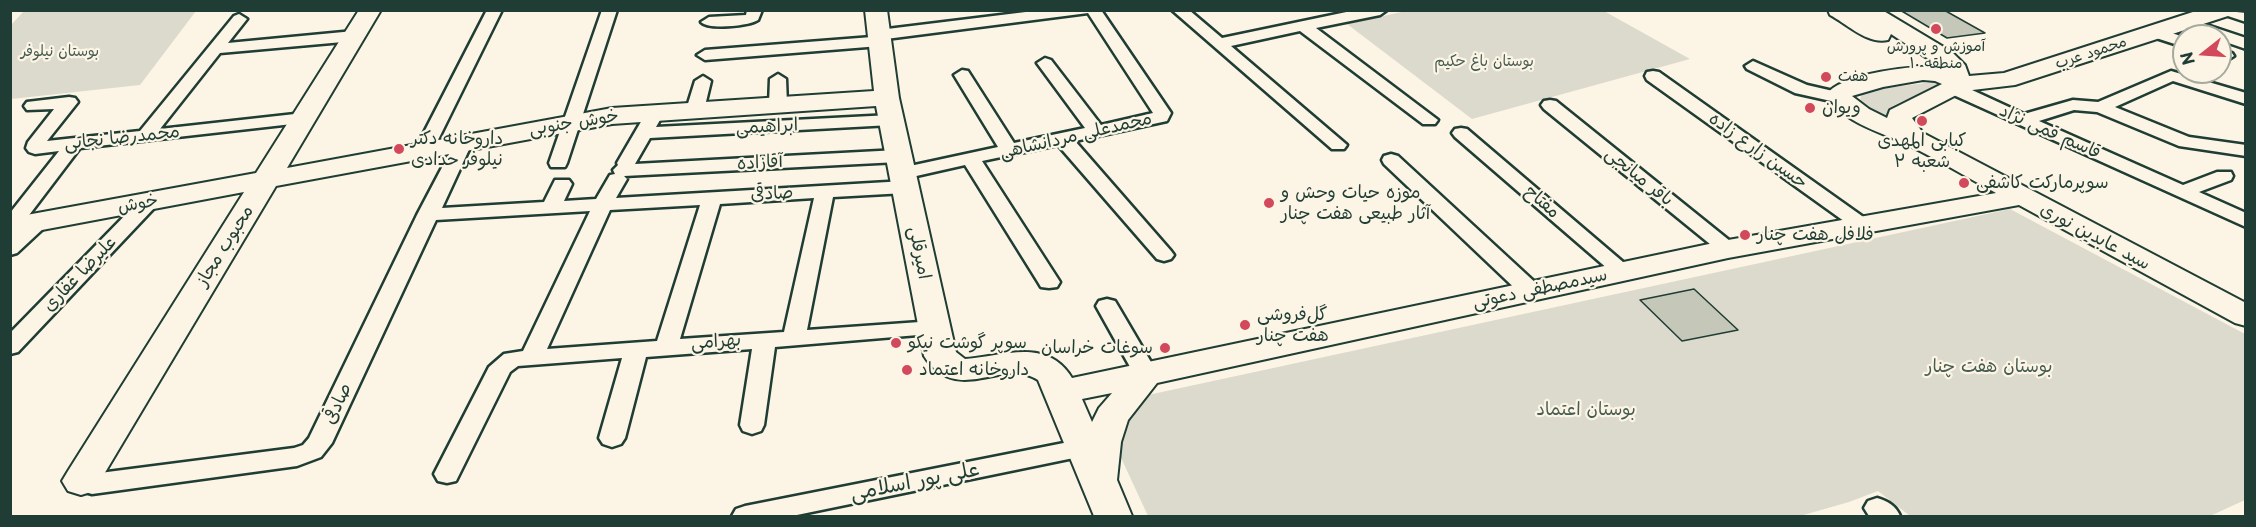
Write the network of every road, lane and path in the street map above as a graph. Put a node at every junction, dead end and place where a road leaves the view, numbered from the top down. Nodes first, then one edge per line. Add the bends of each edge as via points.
1 (370, 10) edge
2 (495, 10) edge
3 (610, 10) edge
4 (755, 10) edge
5 (1083, 10) edge
6 (1093, 10) edge
7 (1179, 10) edge
8 (1838, 10) edge
9 (1866, 10) edge
10 (1369, 12) edge
11 (2205, 18) edge
12 (2246, 18) edge
13 (238, 19) dead end
14 (709, 22) dead end
15 (1303, 26) junction
16 (878, 29) edge
17 (354, 36) junction
18 (1218, 44) junction
19 (2246, 44) edge
20 (213, 49) junction
21 (1045, 63) dead end
22 (1753, 66) dead end
23 (1928, 73) junction
24 (962, 75) dead end
25 (1653, 76) dead end
26 (778, 79) dead end
27 (1955, 86) junction
28 (1840, 98) junction
29 (2246, 99) edge
30 (778, 105) junction
31 (1550, 105) dead end
32 (33, 106) dead end
33 (2100, 107) junction
34 (889, 109) junction
35 (695, 110) junction
36 (304, 118) junction
37 (1429, 120) dead end
38 (2022, 120) junction
39 (572, 122) junction
40 (650, 122) junction
41 (1097, 132) junction
42 (1461, 133) dead end
43 (145, 136) junction
44 (1914, 138) junction
45 (1064, 139) junction
46 (463, 143) junction
47 (74, 144) junction
48 (1338, 145) dead end
49 (424, 150) junction
50 (1010, 151) junction
51 (2246, 151) edge
52 (971, 159) junction
53 (1391, 160) dead end
54 (558, 163) dead end
55 (622, 171) junction
56 (902, 172) junction
57 (2224, 176) dead end
58 (265, 182) junction
59 (562, 184) dead end
60 (825, 191) junction
61 (2183, 192) junction
62 (2019, 197) junction
63 (712, 198) junction
64 (149, 202) junction
65 (603, 204) junction
66 (552, 207) junction
67 (427, 215) junction
68 (2245, 221) edge
69 (39, 222) junction
70 (1862, 225) junction
71 (10, 227) edge
72 (10, 249) edge
73 (1728, 249) junction
74 (1164, 255) dead end
75 (1623, 272) junction
76 (1048, 282) dead end
77 (1531, 291) junction
78 (1107, 306) dead end
79 (2246, 316) edge
80 (934, 328) junction
81 (794, 336) junction
82 (765, 339) junction
83 (666, 346) junction
84 (10, 347) edge
85 (636, 349) junction
86 (532, 356) junction
87 (1146, 374) junction
88 (1062, 392) junction
89 (752, 425) dead end
90 (612, 438) dead end
91 (1084, 448) junction
92 (447, 474) dead end
93 (81, 481) joint
94 (1098, 481) junction
95 (745, 516) edge
96 (1113, 516) edge

1 - 17 main road, محبوب مجاز
2 - 49 street
3 - 39 street
4 - 14 street via 752,18
5 - 16 street
6 - 41 street, محمدعلی مردانشاهی via 1162,113 1156,119
7 - 18 street
8 - 23 main road via 1920,58 1928,65
9 - 27 main road via 1944,57 1957,70
10 - 15 street
11 - 12 street
11 - 19 street
11 - 27 main road, محمود عرب via 2007,80
13 - 20 street
15 - 18 street
15 - 37 street
16 - 34 main road, امیرقلی
16 - 35 street via 704,62
17 - 20 street
17 - 36 main road, محبوب مجاز
18 - 48 street
20 - 43 street
21 - 41 street
22 - 28 street via 1801,89
23 - 27 main road via 1944,75
23 - 28 main road via 1852,86 1842,91
24 - 50 street
25 - 70 street, حسین زارع زاده
26 - 30 street
27 - 38 street, قاسم قمی نژاد
27 - 44 main road via 1899,115
28 - 44 main road, سید عابدین نوری via 1858,113
29 - 33 street via 2183,78 2168,77
30 - 34 main road, خوش جنوبی
30 - 35 main road, خوش جنوبی
31 - 73 street, باقر میانجی
32 - 47 street, محمدرضا نجاتی via 69,104 35,148
33 - 38 street via 2073,105
33 - 51 street via 2185,142
34 - 40 street, ابراهیمی
34 - 56 main road, امیرقلی
35 - 40 main road, خوش جنوبی
36 - 43 street, محمدرضا نجاتی
36 - 58 main road, محبوب مجاز
38 - 61 street, قاسم قمی نژاد
39 - 40 main road, خوش جنوبی
39 - 46 main road, خوش جنوبی
39 - 54 street
40 - 55 street
41 - 45 street, محمدعلی مردانشاهی
42 - 75 street, مفتاح
43 - 47 street, محمدرضا نجاتی
44 - 62 main road, سید عابدین نوری
45 - 50 street, محمدعلی مردانشاهی
45 - 74 street
46 - 49 main road, خوش جنوبی
46 - 67 street, صادقی
47 - 71 street
49 - 58 main road, خوش جنوبی
50 - 52 street, محمدعلی مردانشاهی
52 - 56 street, محمدعلی مردانشاهی
52 - 76 street
53 - 77 street
55 - 56 street, آقازاده
55 - 65 street
56 - 60 street, صادقی
56 - 80 main road, امیرقلی
57 - 61 street
58 - 64 main road, خوش
58 - 93 main road, محبوب مجاز
59 - 66 street
60 - 63 street, صادقی
60 - 81 street
61 - 68 street, قاسم قمی نژاد
62 - 70 main road, سیدمصطفی دعوتی
62 - 79 main road, سید عابدین نوری
63 - 65 street, صادقی
63 - 83 street
64 - 69 main road, خوش
64 - 84 street, علیرضا غفاری
65 - 66 street, صادقی
65 - 86 street
66 - 67 street, صادقی
67 - 93 street, صادقی via 320,443 312,451 297,457 92,484
69 - 71 main road, خوش
69 - 72 street
70 - 73 main road, سیدمصطفی دعوتی
73 - 75 main road, سیدمصطفی دعوتی
75 - 77 main road, سیدمصطفی دعوتی
77 - 87 main road, سیدمصطفی دعوتی
78 - 87 street
80 - 81 street, بهرامی
80 - 88 main road, امیرقلی via 943,359 951,366 974,369 1032,361 1052,373
81 - 82 street, بهرامی
82 - 83 street, بهرامی
82 - 89 street
83 - 85 street, بهرامی
85 - 86 street, بهرامی
85 - 90 street
86 - 92 street, بهرامی via 512,359 501,367
87 - 88 main road, سیدمصطفی دعوتی
87 - 94 main road via 1111,417
88 - 91 main road
91 - 94 main road
91 - 95 street, علی پور اسلامی
94 - 96 main road

